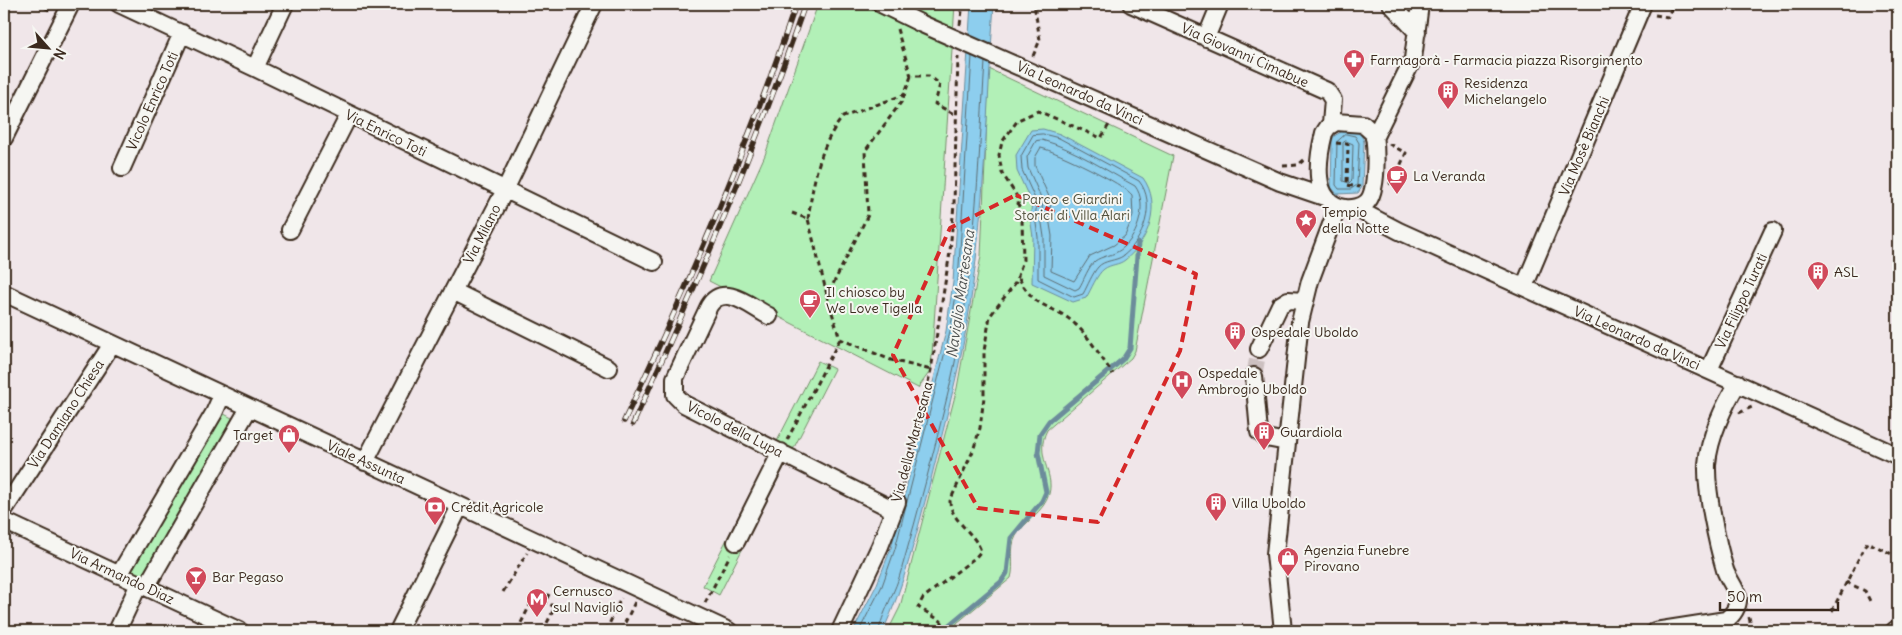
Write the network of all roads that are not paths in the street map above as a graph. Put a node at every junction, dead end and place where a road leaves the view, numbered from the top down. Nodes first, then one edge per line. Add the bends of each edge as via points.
1 (71, 4) edge
2 (119, 4) edge
3 (286, 4) edge
4 (594, 4) edge
5 (881, 4) edge
6 (1131, 4) edge
7 (1220, 4) edge
8 (1391, 4) edge
9 (1420, 4) edge
10 (1643, 4) edge
11 (1417, 32) junction
12 (182, 33) junction
13 (1206, 38) junction
14 (251, 66) junction
15 (1388, 108) junction
16 (349, 115) junction
17 (1331, 124) junction
18 (1363, 124) junction
19 (4, 138) edge
20 (1381, 138) junction
21 (122, 168) dead end
22 (1319, 173) junction
23 (1280, 182) junction
24 (505, 190) junction
25 (1366, 193) junction
26 (1340, 204) junction
27 (290, 230) dead end
28 (1399, 232) junction
29 (1773, 232) dead end
30 (654, 262) dead end
31 (1524, 287) junction
32 (453, 291) junction
33 (4, 294) edge
34 (1304, 301) junction
35 (770, 316) dead end
36 (112, 344) junction
37 (1259, 349) tunnel mouth
38 (609, 368) dead end
39 (1709, 370) junction
40 (1254, 376) tunnel mouth
41 (1738, 383) junction
42 (222, 395) junction
43 (249, 408) junction
44 (1287, 442) junction
45 (1875, 444) junction
46 (1898, 450) edge
47 (781, 452) junction
48 (1898, 456) edge
49 (188, 458) junction
50 (365, 462) junction
51 (212, 472) junction
52 (460, 506) junction
53 (895, 506) joint
54 (4, 510) edge
55 (152, 518) junction
56 (4, 521) edge
57 (177, 532) junction
58 (736, 542) dead end
59 (119, 575) junction
60 (142, 585) junction
61 (1898, 628) edge
62 (116, 631) edge
63 (240, 631) edge
64 (398, 631) edge
65 (729, 631) edge
66 (840, 631) edge
67 (1283, 631) edge
68 (1655, 631) edge
69 (1894, 631) edge

1 - 19 street
2 - 12 street, Via Enrico Toti
3 - 14 street
4 - 24 street, Via Milano
5 - 23 street, Via Leonardo da Vinci, bridge
6 - 13 street, Via Giovanni Cimabue
7 - 13 street
8 - 11 street
9 - 11 street
10 - 31 street, Via Mosè Bianchi
11 - 15 street via 1413,59
12 - 14 street, Via Enrico Toti
12 - 21 street, Vicolo Enrico Toti
13 - 17 street, Via Giovanni Cimabue via 1331,94 1334,110
14 - 16 street, Via Enrico Toti
15 - 18 street
15 - 20 street
16 - 24 street, Via Enrico Toti
16 - 27 street
17 - 18 street
17 - 22 street via 1321,143
18 - 20 street
20 - 25 street via 1374,187
22 - 23 street
22 - 26 street via 1320,187
23 - 26 street, Via Leonardo da Vinci
24 - 30 street, Via Enrico Toti
24 - 32 street, Via Milano
25 - 26 street via 1365,204
25 - 28 street, Via Leonardo da Vinci
26 - 28 street, Via Leonardo da Vinci
26 - 34 street
28 - 31 street, Via Leonardo da Vinci
29 - 39 street, Via Filippo Turati
31 - 39 street, Via Leonardo da Vinci
32 - 38 street
32 - 50 street, Via Milano
33 - 36 street, Viale Assunta
34 - 37 street via 1288,300 1280,305
34 - 44 street
35 - 47 street, Vicolo della Lupa via 729,295 716,298 709,306 677,374 673,391 684,404
36 - 42 street, Viale Assunta
36 - 54 street, Via Damiano Chiesa
39 - 41 street, Via Leonardo da Vinci
40 - 44 street via 1259,432 1265,437
41 - 45 street, Via Leonardo da Vinci
41 - 68 street via 1724,410 1708,461 1724,565 1738,597 1736,607 1726,620
42 - 43 street, Viale Assunta
42 - 49 street
43 - 50 street, Viale Assunta
43 - 51 street
44 - 67 street via 1275,554
45 - 46 street, Via Leonardo da Vinci
45 - 48 street, Via Leonardo da Vinci
47 - 53 street, Vicolo della Lupa
47 - 58 street
49 - 51 street
49 - 55 street
50 - 52 street, Viale Assunta
51 - 57 street
52 - 64 street
52 - 65 street, Viale Assunta via 632,591
53 - 66 street, Via della Martesana
55 - 57 street
55 - 59 street
56 - 59 street, Via Armando Diaz
57 - 60 street
59 - 60 street, Via Armando Diaz
60 - 62 street
60 - 63 street, Via Armando Diaz
61 - 69 street

